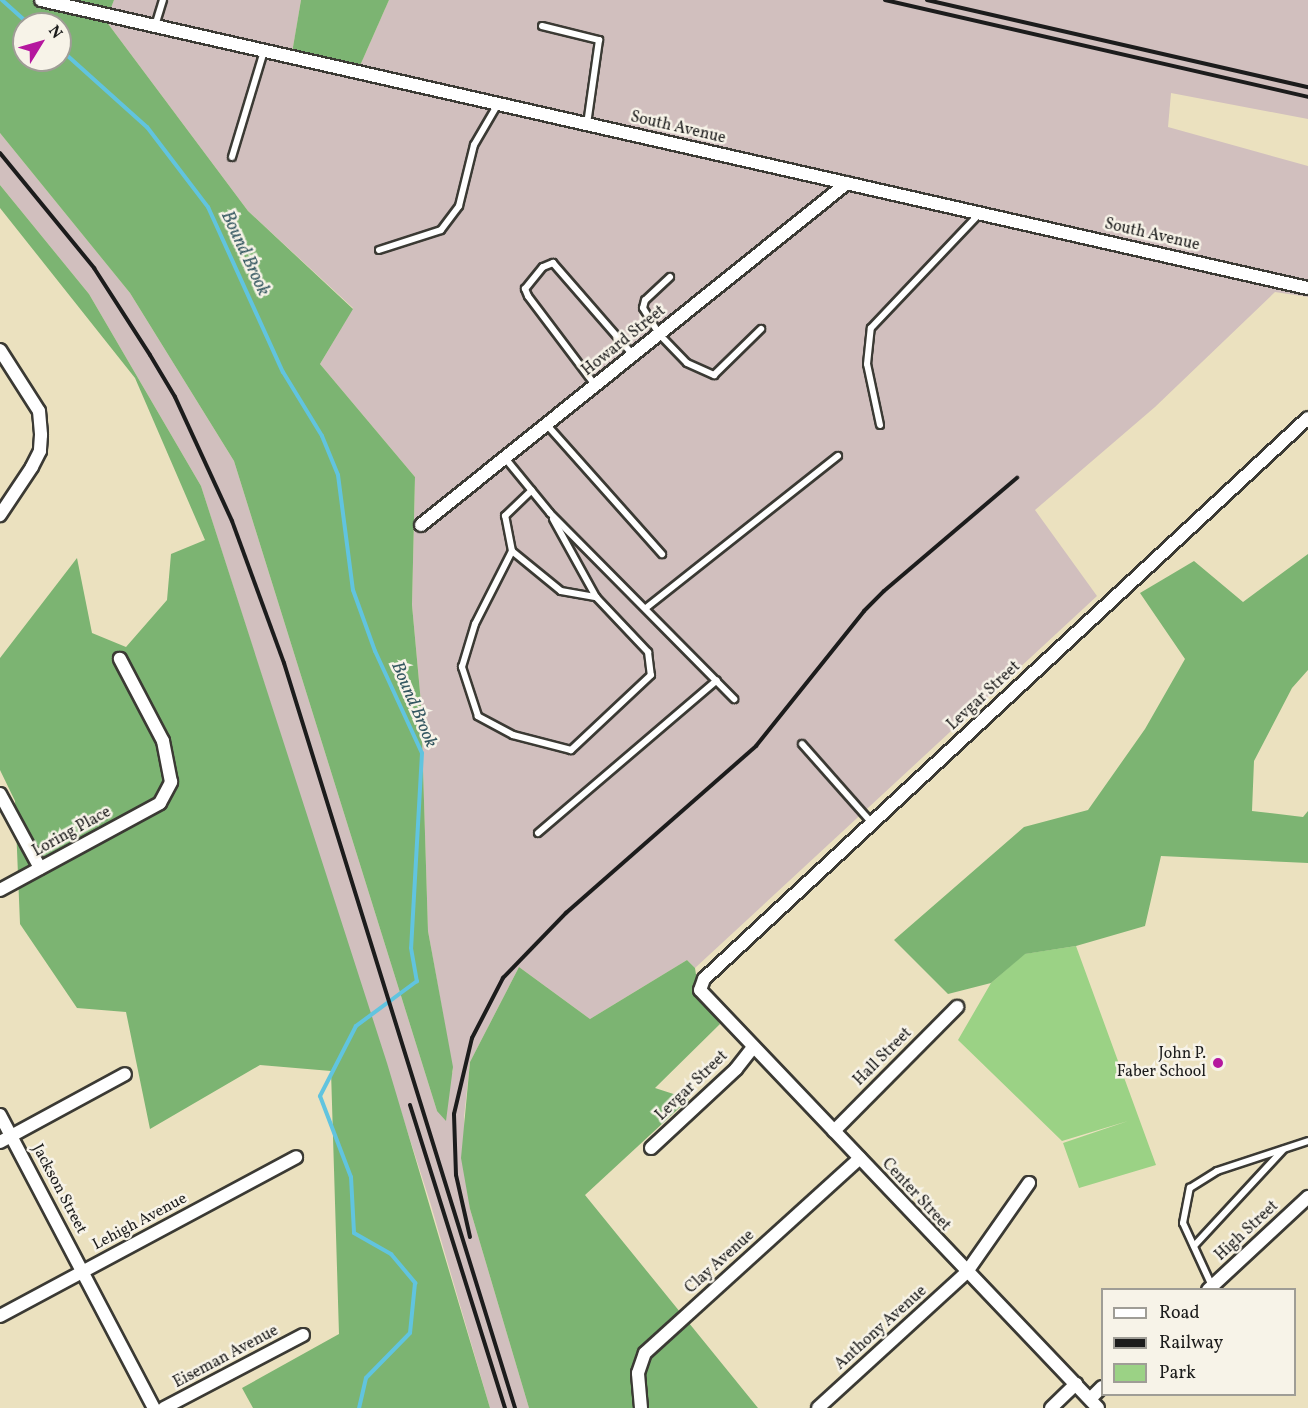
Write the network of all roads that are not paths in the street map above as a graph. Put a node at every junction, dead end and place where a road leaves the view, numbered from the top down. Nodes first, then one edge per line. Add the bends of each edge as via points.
1 (42, 0) edge
2 (163, 0) edge
3 (155, 26) junction
4 (542, 26) dead end
5 (264, 51) junction
6 (498, 104) junction
7 (587, 124) junction
8 (232, 157) dead end
9 (847, 183) junction
10 (980, 213) junction
11 (379, 250) dead end
12 (670, 277) dead end
13 (1308, 288) edge
14 (761, 329) dead end
15 (659, 334) junction
16 (0, 350) edge
17 (633, 355) junction
18 (595, 385) junction
19 (1308, 418) edge
20 (546, 424) junction
21 (880, 425) dead end
22 (838, 456) dead end
23 (505, 457) junction
24 (532, 490) junction
25 (550, 513) junction
26 (0, 515) edge
27 (421, 525) dead end
28 (512, 551) junction
29 (662, 554) dead end
30 (596, 597) junction
31 (646, 608) junction
32 (120, 659) dead end
33 (717, 680) junction
34 (734, 699) dead end
35 (802, 744) dead end
36 (0, 794) edge
37 (872, 823) junction
38 (538, 833) dead end
39 (40, 868) junction
40 (0, 890) edge
41 (711, 1002) joint
42 (957, 1007) dead end
43 (753, 1047) junction
44 (125, 1074) dead end
45 (0, 1114) edge
46 (834, 1131) junction
47 (12, 1136) junction
48 (1308, 1141) edge
49 (0, 1142) edge
50 (651, 1148) dead end
51 (1283, 1150) junction
52 (296, 1157) dead end
53 (860, 1158) junction
54 (1029, 1183) dead end
55 (1308, 1197) edge
56 (1194, 1246) junction
57 (84, 1272) junction
58 (966, 1273) junction
59 (1210, 1288) edge
60 (0, 1316) edge
61 (303, 1335) dead end
62 (1076, 1384) junction
63 (1101, 1389) edge
64 (1094, 1403) edge
65 (154, 1408) edge
66 (164, 1408) edge
67 (641, 1408) edge
68 (818, 1408) edge
69 (1051, 1408) edge

1 - 3 street, South Avenue
2 - 3 lane
3 - 5 street, South Avenue
4 - 7 lane via 599,40
5 - 6 street, South Avenue
5 - 8 lane
6 - 7 street, South Avenue
6 - 11 lane via 474,145 459,206 441,230
7 - 9 street, South Avenue
9 - 10 street, South Avenue
9 - 15 street, Howard Street
10 - 13 street, South Avenue
10 - 21 lane via 871,328 867,364
12 - 15 lane via 645,300 643,308
14 - 15 lane via 714,375 687,363
15 - 17 street, Howard Street
16 - 26 street via 39,411 41,435 40,451
17 - 18 street, Howard Street
17 - 18 lane via 553,263 543,267 525,289 528,296
18 - 20 street, Howard Street
19 - 37 street, Levgar Street
20 - 23 street, Howard Street
20 - 29 lane
22 - 31 lane
23 - 24 lane
23 - 27 street, Howard Street
24 - 25 lane
24 - 28 lane via 505,516
25 - 30 lane
25 - 31 lane
28 - 30 lane via 561,591
28 - 30 lane via 475,624 462,667 478,716 513,735 571,750 651,675 648,652
31 - 33 lane
32 - 39 street, Loring Place via 163,741 171,782 160,803
33 - 34 lane
33 - 38 lane
35 - 37 lane
36 - 39 street
37 - 41 street, Levgar Street via 704,979 700,990
39 - 40 street, Loring Place
41 - 43 street, Center Street
42 - 46 street, Hall Street
43 - 46 street, Center Street
43 - 50 street, Levgar Street via 736,1070
44 - 47 street
45 - 47 street, Jackson Street
46 - 53 street, Center Street
47 - 49 street
47 - 57 street, Jackson Street
48 - 51 lane
51 - 56 lane
51 - 56 lane via 1217,1171 1190,1188 1183,1224
52 - 57 street, Lehigh Avenue
53 - 58 street, Center Street
53 - 67 street, Clay Avenue via 645,1353 638,1373
54 - 58 street, Anthony Avenue
55 - 59 street, High Street
56 - 59 lane
57 - 60 street, Lehigh Avenue
57 - 65 street, Jackson Street
58 - 62 street, Center Street
58 - 68 street, Anthony Avenue
61 - 66 street, Eiseman Avenue
62 - 64 street, Center Street
62 - 69 street
63 - 64 street

